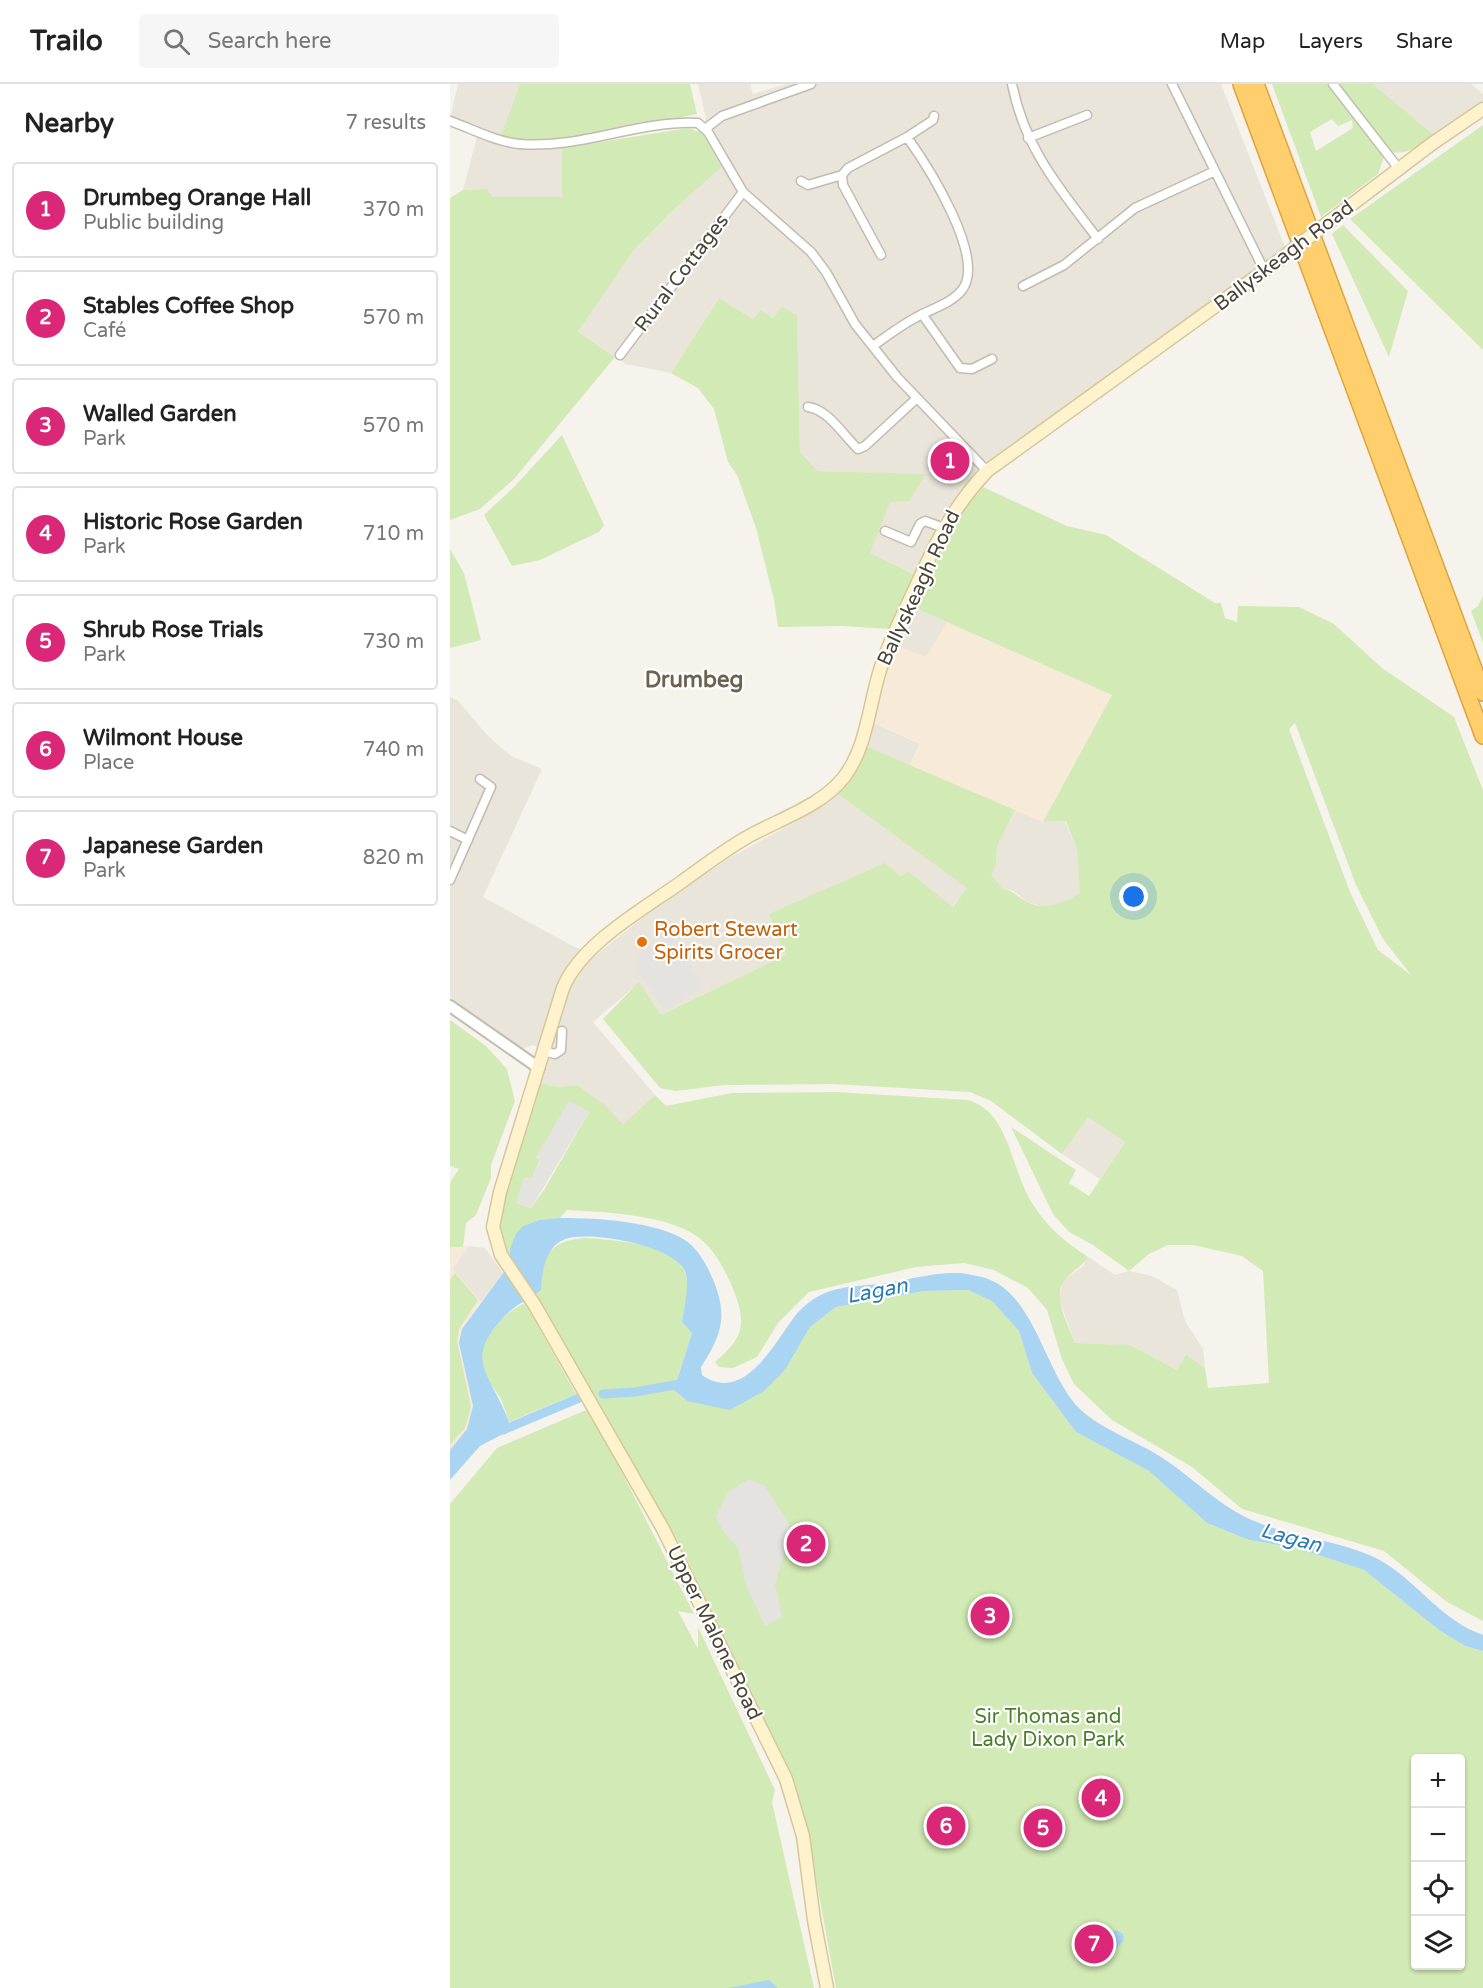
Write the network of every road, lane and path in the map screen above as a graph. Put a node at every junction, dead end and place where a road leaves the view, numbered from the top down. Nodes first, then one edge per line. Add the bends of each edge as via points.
1 (811, 84) edge
2 (1012, 84) edge
3 (1172, 84) edge
4 (1241, 84) edge
5 (1256, 84) edge
6 (1333, 84) edge
7 (1483, 109) edge
8 (1087, 115) dead end
9 (934, 116) dead end
10 (450, 122) edge
11 (705, 129) junction
12 (906, 137) junction
13 (1028, 138) junction
14 (1399, 169) junction
15 (1215, 171) junction
16 (842, 175) junction
17 (801, 181) dead end
18 (743, 192) junction
19 (1098, 239) junction
20 (881, 255) dead end
21 (1265, 272) junction
22 (1023, 286) dead end
23 (922, 314) junction
24 (873, 346) junction
25 (620, 355) dead end
26 (992, 359) dead end
27 (917, 398) junction
28 (808, 406) dead end
29 (987, 471) junction
30 (944, 528) junction
31 (885, 531) dead end
32 (1483, 693) edge
33 (1483, 736) edge
34 (480, 779) dead end
35 (450, 831) edge
36 (468, 840) junction
37 (450, 880) edge
38 (450, 1006) edge
39 (562, 1031) dead end
40 (543, 1051) junction
41 (539, 1068) junction
42 (827, 1988) edge

1 - 11 street via 722,116
2 - 13 street
3 - 15 street
4 - 33 highway
5 - 32 highway
6 - 14 street
7 - 14 main road, Ballyskeagh Road
8 - 13 street
9 - 12 street
10 - 11 street via 518,144 579,141 678,122 699,123
11 - 18 street
12 - 16 street
12 - 23 street via 940,189 969,263 969,278 961,291
13 - 19 street
14 - 21 main road, Ballyskeagh Road, bridge
15 - 19 street via 1135,208
15 - 21 street
16 - 17 street via 808,185
16 - 20 street via 843,185
18 - 24 street via 811,252
18 - 25 street, Rural Cottages
19 - 22 street via 1064,265
21 - 29 main road, Ballyskeagh Road
23 - 24 street
23 - 26 street via 960,368 972,369
24 - 27 street
27 - 28 street via 858,449 827,417
27 - 29 street
29 - 30 main road, Ballyskeagh Road via 963,496
30 - 31 street via 925,521 911,542
30 - 40 main road, Ballyskeagh Road via 884,658 864,732 844,777 830,791 743,839 591,949 567,977
34 - 36 street via 491,787
35 - 36 street
36 - 37 street
38 - 41 street
39 - 40 street via 561,1050 555,1054
40 - 41 main road, Ballyskeagh Road
41 - 42 main road, Upper Malone Road via 495,1211 494,1236 663,1529 786,1779 803,1836

